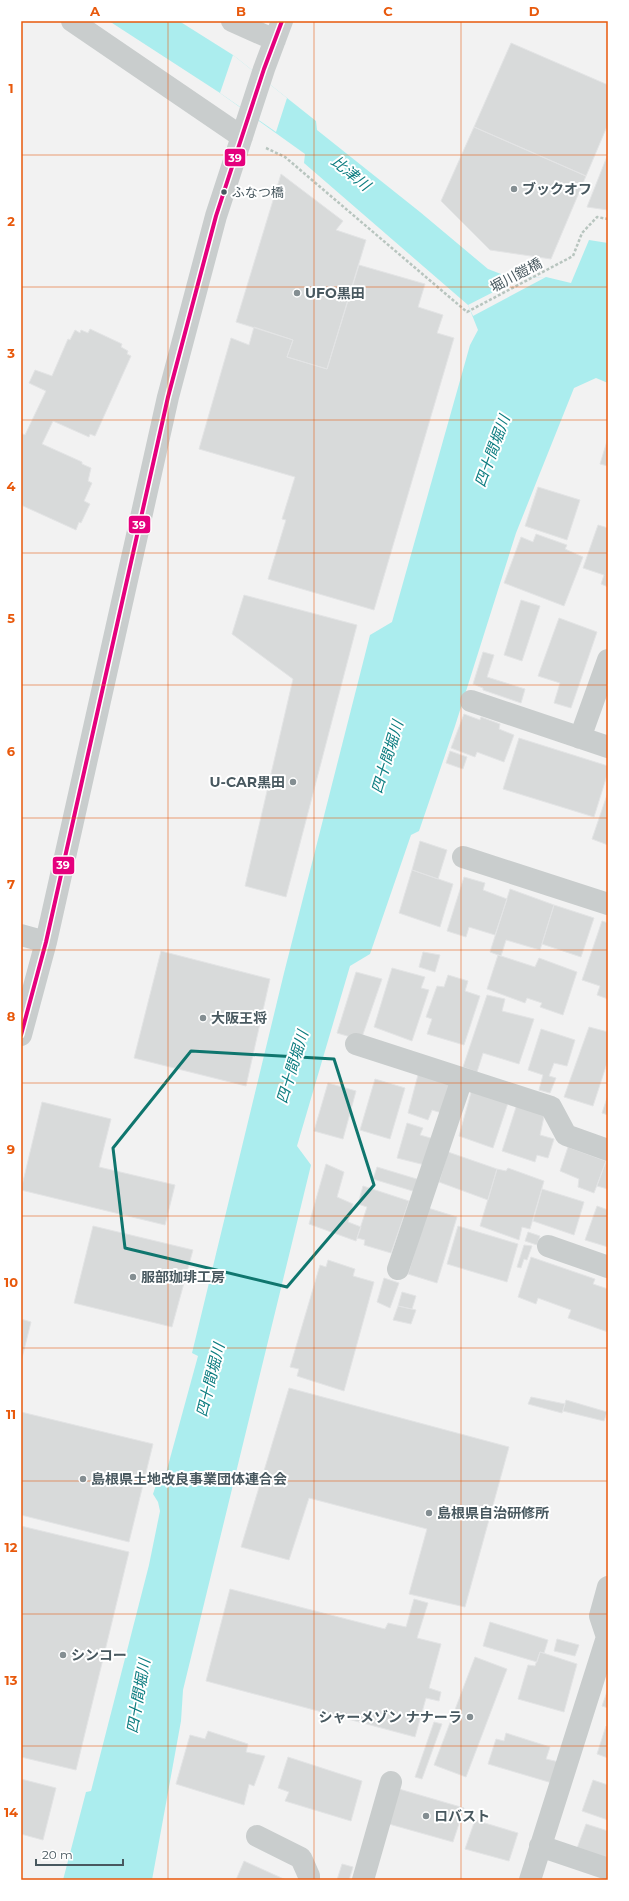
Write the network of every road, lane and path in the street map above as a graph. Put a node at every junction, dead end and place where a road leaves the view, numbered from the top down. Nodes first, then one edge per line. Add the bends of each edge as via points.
1 (72, 21) edge
2 (232, 21) edge
3 (279, 31) edge
4 (245, 128) junction
5 (608, 218) edge
6 (608, 660) edge
7 (471, 701) dead end
8 (580, 738) junction
9 (608, 747) edge
10 (463, 857) dead end
11 (608, 904) edge
12 (21, 935) edge
13 (46, 942) junction
14 (21, 1035) edge
15 (356, 1044) dead end
16 (462, 1079) junction
17 (608, 1150) edge
18 (548, 1246) dead end
19 (608, 1267) edge
20 (398, 1269) dead end
21 (608, 1587) edge
22 (607, 1637) edge
23 (391, 1782) dead end
24 (257, 1836) dead end
25 (540, 1846) junction
26 (608, 1869) edge
27 (309, 1880) edge
28 (363, 1880) edge
29 (530, 1880) edge

1 - 4 street
2 - 3 street
3 - 4 street
4 - 5 path, 堀川鎧橋 via 285,157 467,312 574,256 582,233 597,217
4 - 13 street via 216,216 168,396
6 - 8 street
7 - 8 street
8 - 9 street
10 - 11 street
12 - 13 street
13 - 14 street
15 - 16 street
16 - 17 street via 551,1108 566,1135
16 - 20 street
18 - 19 street
21 - 22 street via 600,1616
22 - 25 street
23 - 28 street
24 - 27 street via 301,1858
25 - 26 street
25 - 29 street

